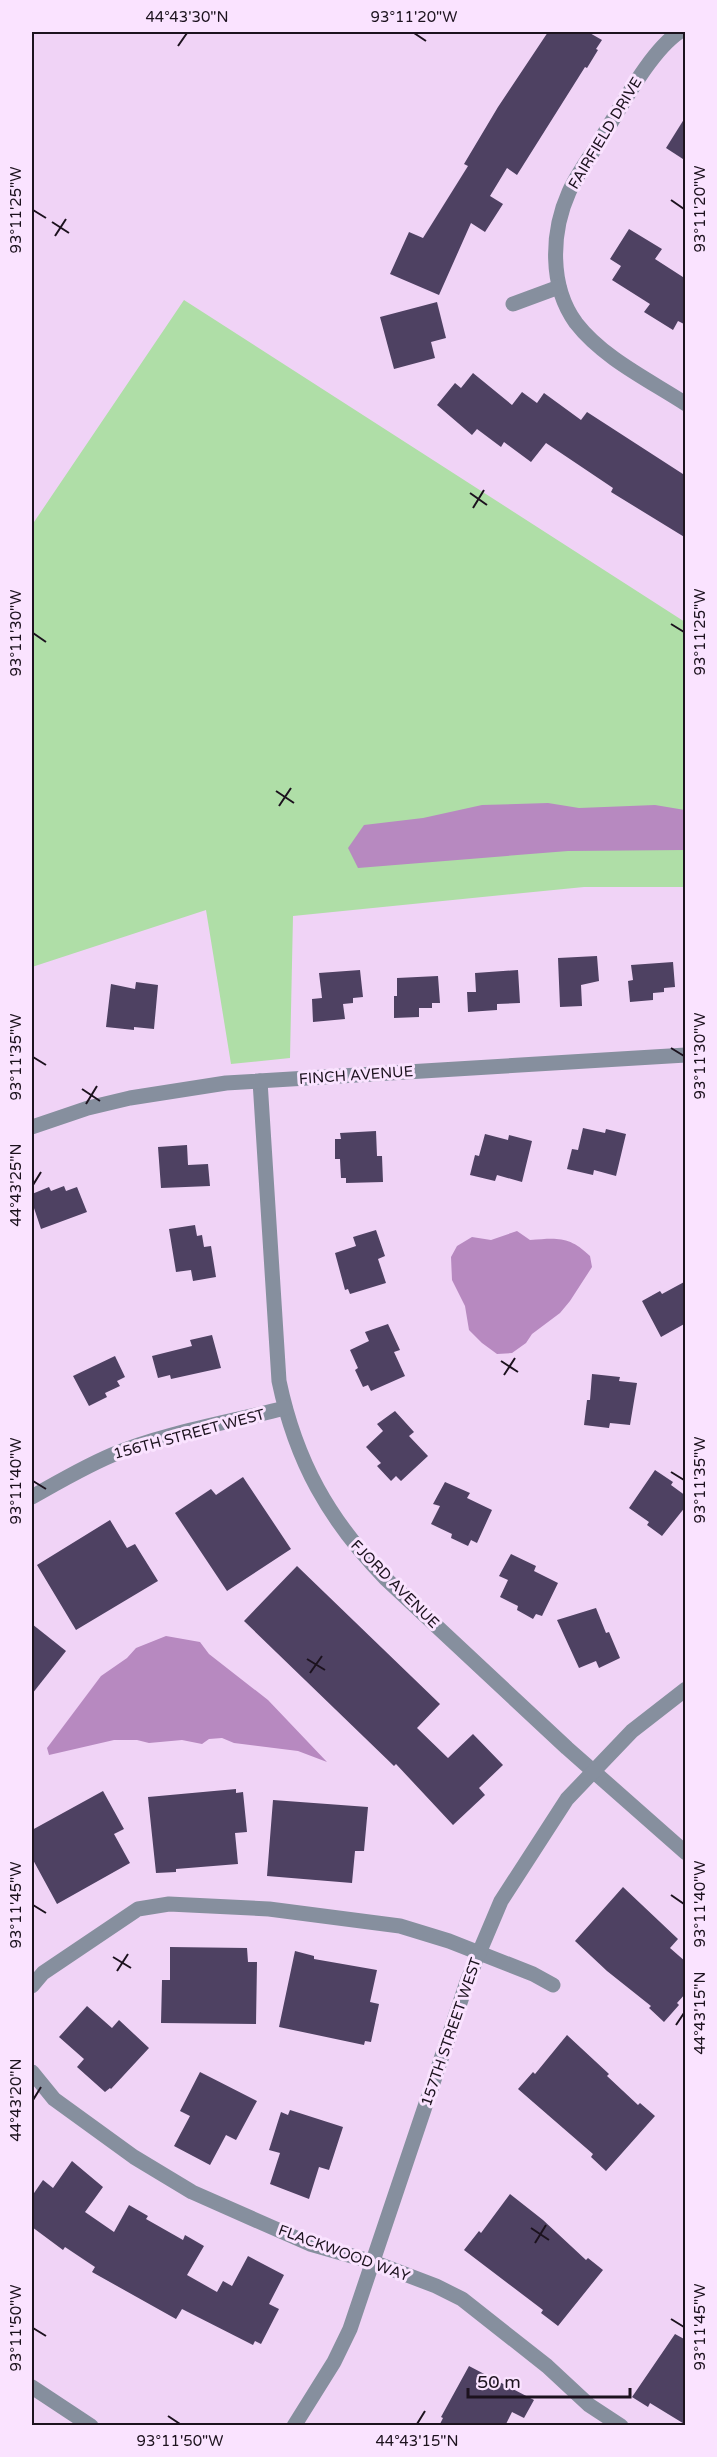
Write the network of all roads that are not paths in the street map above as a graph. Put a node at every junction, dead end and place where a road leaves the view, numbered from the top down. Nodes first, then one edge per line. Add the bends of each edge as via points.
1 (679, 32) edge
2 (559, 287) junction
3 (513, 304) dead end
4 (686, 404) edge
5 (686, 1055) edge
6 (260, 1081) junction
7 (32, 1127) edge
8 (285, 1408) junction
9 (32, 1497) edge
10 (686, 1689) edge
11 (594, 1770) junction
12 (686, 1853) edge
13 (478, 1953) junction
14 (554, 1985) dead end
15 (32, 1986) edge
16 (32, 2072) edge
17 (373, 2262) junction
18 (32, 2387) edge
19 (91, 2426) edge
20 (294, 2426) edge
21 (621, 2426) edge

1 - 2 street, FAIRFIELD DRIVE via 642,72 569,191 558,222 555,256
2 - 3 street
2 - 4 street, FAIRFIELD DRIVE via 575,321 589,337
5 - 6 street, FINCH AVENUE
6 - 7 street, FINCH AVENUE via 130,1098
6 - 8 street, FJORD AVENUE via 276,1347
8 - 9 street, 156TH STREET WEST via 113,1454
8 - 11 street, FJORD AVENUE via 322,1499 361,1553
10 - 11 street, 157TH STREET WEST via 632,1731
11 - 12 street, FJORD AVENUE
11 - 13 street, 157TH STREET WEST via 555,1815 519,1870
13 - 14 street
13 - 15 street via 400,1926 269,1909 169,1904 138,1909 43,1973
13 - 17 street, 157TH STREET WEST
16 - 17 street, FLACKWOOD WAY via 54,2099 134,2157 192,2192 310,2244
17 - 20 street, 157TH STREET WEST via 340,2350
17 - 21 street, FLACKWOOD WAY via 462,2299
18 - 19 street

